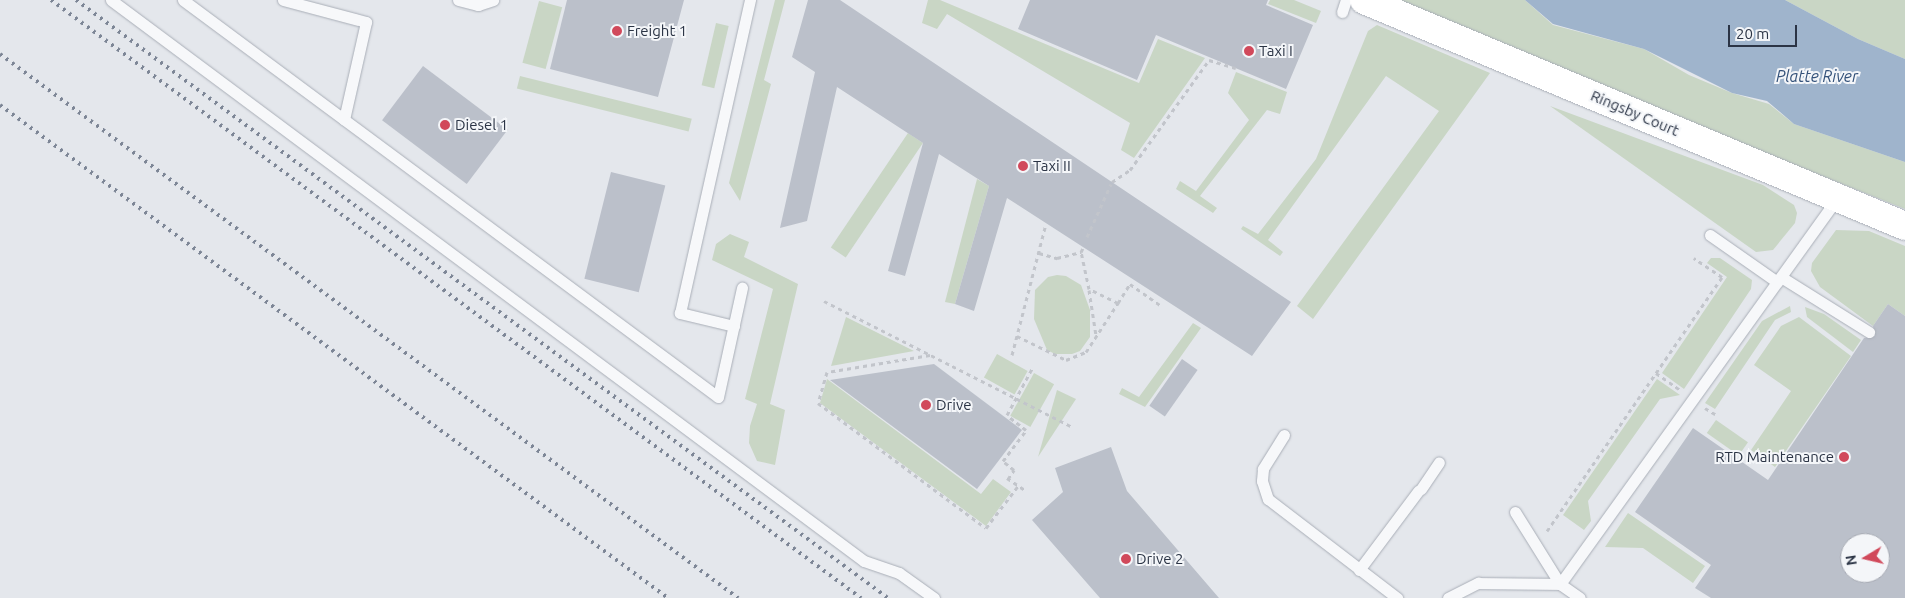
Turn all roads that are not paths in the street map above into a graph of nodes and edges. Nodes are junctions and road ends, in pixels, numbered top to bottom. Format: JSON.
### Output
{"nodes":[{"id":1,"x":111,"y":0,"type":"edge"},
{"id":2,"x":183,"y":0,"type":"edge"},
{"id":3,"x":283,"y":0,"type":"edge"},
{"id":4,"x":458,"y":0,"type":"edge"},
{"id":5,"x":493,"y":0,"type":"edge"},
{"id":6,"x":750,"y":0,"type":"edge"},
{"id":7,"x":1346,"y":0,"type":"edge"},
{"id":8,"x":1353,"y":6,"type":"edge"},
{"id":9,"x":344,"y":120,"type":"junction"},
{"id":10,"x":1837,"y":198,"type":"junction"},
{"id":11,"x":1905,"y":226,"type":"edge"},
{"id":12,"x":1710,"y":235,"type":"dead end"},
{"id":13,"x":1779,"y":279,"type":"junction"},
{"id":14,"x":742,"y":288,"type":"dead end"},
{"id":15,"x":734,"y":326,"type":"junction"},
{"id":16,"x":1868,"y":332,"type":"dead end"},
{"id":17,"x":1284,"y":436,"type":"dead end"},
{"id":18,"x":1439,"y":462,"type":"dead end"},
{"id":19,"x":1515,"y":512,"type":"dead end"},
{"id":20,"x":1359,"y":570,"type":"junction"},
{"id":21,"x":1560,"y":584,"type":"junction"},
{"id":22,"x":934,"y":598,"type":"edge"},
{"id":23,"x":1397,"y":598,"type":"edge"},
{"id":24,"x":1448,"y":598,"type":"edge"},
{"id":25,"x":1580,"y":598,"type":"edge"}],
"edges":[{"from":1,"to":22,"type":"lane"},
{"from":2,"to":9,"type":"lane"},
{"from":3,"to":9,"type":"lane"},
{"from":4,"to":5,"type":"lane"},
{"from":6,"to":15,"type":"lane"},
{"from":7,"to":8,"type":"lane"},
{"from":8,"to":10,"type":"street","name":"Ringsby Court"},
{"from":9,"to":15,"type":"lane"},
{"from":10,"to":11,"type":"street","name":"Ringsby Court"},
{"from":10,"to":13,"type":"lane"},
{"from":12,"to":13,"type":"lane"},
{"from":13,"to":16,"type":"lane"},
{"from":13,"to":21,"type":"lane"},
{"from":14,"to":15,"type":"lane"},
{"from":17,"to":20,"type":"lane"},
{"from":18,"to":20,"type":"lane"},
{"from":19,"to":21,"type":"lane"},
{"from":20,"to":23,"type":"lane"},
{"from":21,"to":24,"type":"lane"},
{"from":21,"to":25,"type":"lane"}]}
